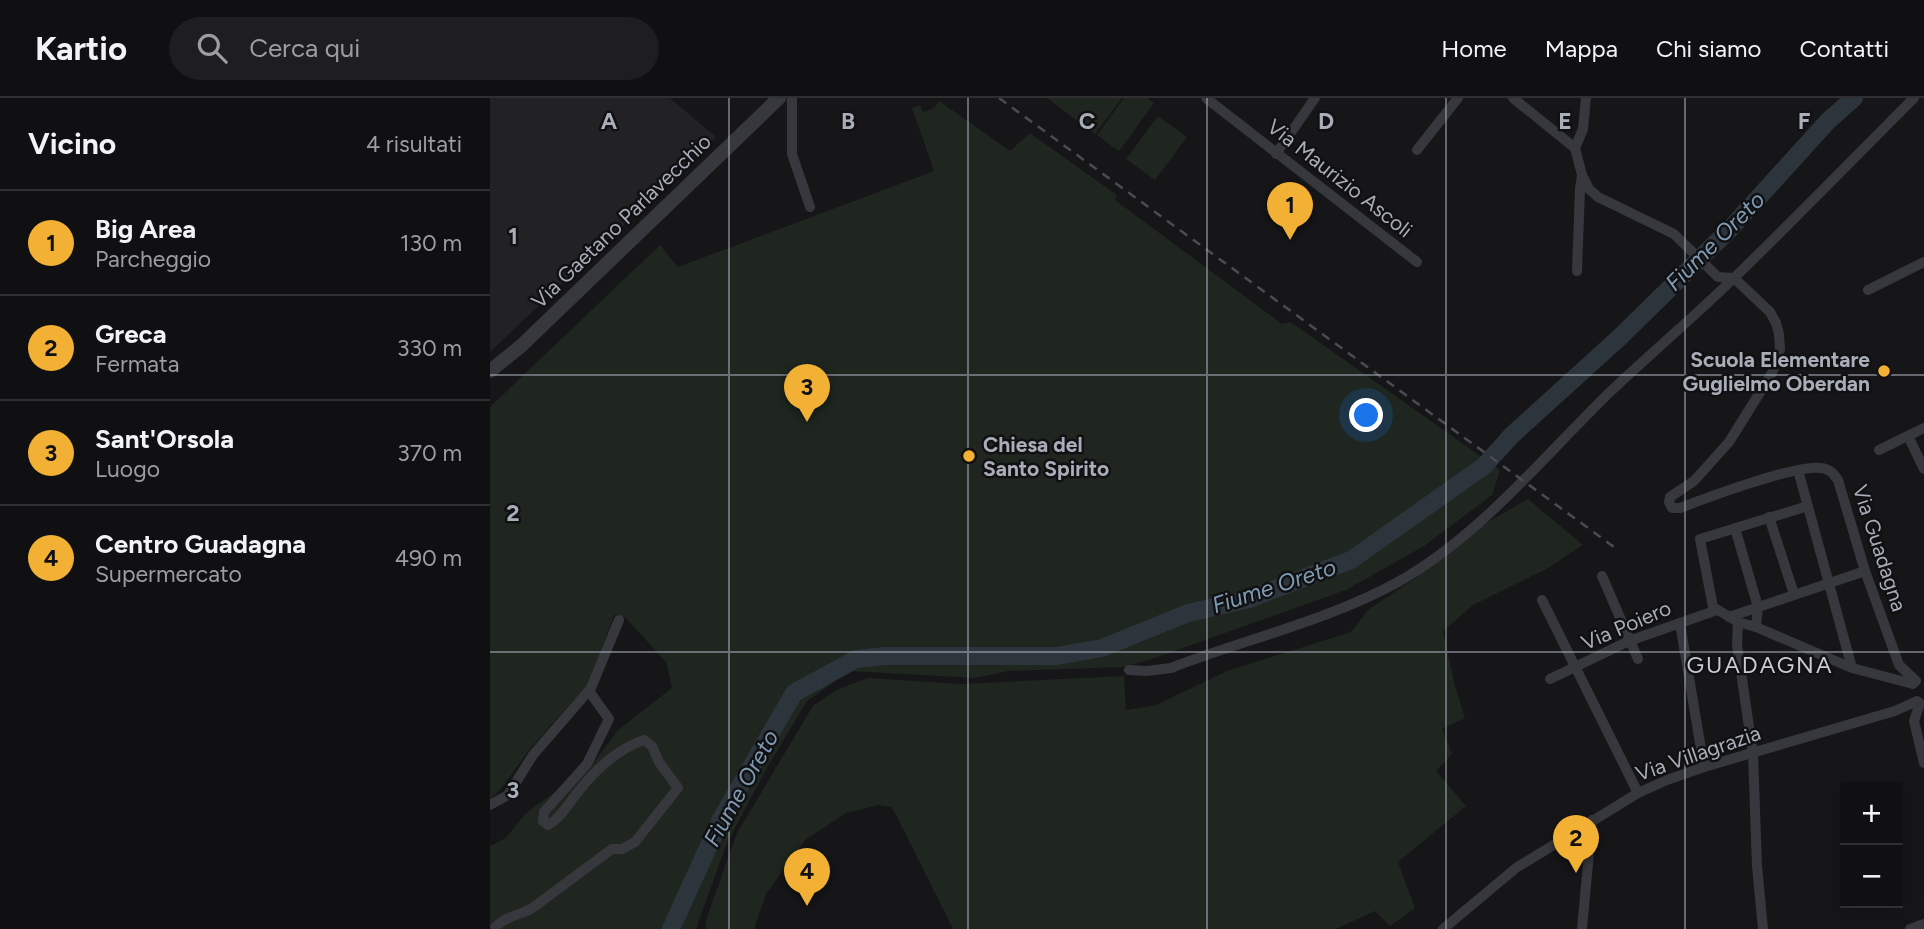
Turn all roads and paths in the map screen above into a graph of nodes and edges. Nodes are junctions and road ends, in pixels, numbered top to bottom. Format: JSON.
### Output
{"nodes":[{"id":1,"x":779,"y":98,"type":"edge"},
{"id":2,"x":792,"y":98,"type":"edge"},
{"id":3,"x":1206,"y":98,"type":"edge"},
{"id":4,"x":1315,"y":98,"type":"edge"},
{"id":5,"x":1458,"y":98,"type":"edge"},
{"id":6,"x":1513,"y":98,"type":"edge"},
{"id":7,"x":1586,"y":98,"type":"edge"},
{"id":8,"x":1914,"y":98,"type":"edge"},
{"id":9,"x":1575,"y":148,"type":"junction"},
{"id":10,"x":1417,"y":150,"type":"dead end"},
{"id":11,"x":1276,"y":154,"type":"junction"},
{"id":12,"x":1583,"y":175,"type":"junction"},
{"id":13,"x":810,"y":207,"type":"dead end"},
{"id":14,"x":1417,"y":262,"type":"dead end"},
{"id":15,"x":1924,"y":262,"type":"edge"},
{"id":16,"x":1577,"y":271,"type":"dead end"},
{"id":17,"x":1734,"y":278,"type":"junction"},
{"id":18,"x":1868,"y":290,"type":"dead end"},
{"id":19,"x":490,"y":371,"type":"edge"},
{"id":20,"x":1924,"y":428,"type":"edge"},
{"id":21,"x":1908,"y":436,"type":"junction"},
{"id":22,"x":1880,"y":450,"type":"dead end"},
{"id":23,"x":1798,"y":470,"type":"junction"},
{"id":24,"x":1924,"y":470,"type":"edge"},
{"id":25,"x":1808,"y":506,"type":"junction"},
{"id":26,"x":1769,"y":517,"type":"junction"},
{"id":27,"x":1735,"y":528,"type":"junction"},
{"id":28,"x":1865,"y":571,"type":"junction"},
{"id":29,"x":1602,"y":576,"type":"dead end"},
{"id":30,"x":1829,"y":582,"type":"junction"},
{"id":31,"x":1794,"y":594,"type":"junction"},
{"id":32,"x":1542,"y":600,"type":"dead end"},
{"id":33,"x":1758,"y":607,"type":"junction"},
{"id":34,"x":1715,"y":608,"type":"junction"},
{"id":35,"x":1734,"y":619,"type":"junction"},
{"id":36,"x":619,"y":620,"type":"dead end"},
{"id":37,"x":1680,"y":623,"type":"junction"},
{"id":38,"x":1756,"y":626,"type":"junction"},
{"id":39,"x":1629,"y":641,"type":"junction"},
{"id":40,"x":1638,"y":659,"type":"dead end"},
{"id":41,"x":1575,"y":667,"type":"junction"},
{"id":42,"x":1852,"y":668,"type":"junction"},
{"id":43,"x":1129,"y":670,"type":"dead end"},
{"id":44,"x":1550,"y":679,"type":"dead end"},
{"id":45,"x":1918,"y":681,"type":"edge"},
{"id":46,"x":589,"y":691,"type":"junction"},
{"id":47,"x":1920,"y":702,"type":"edge"},
{"id":48,"x":1754,"y":754,"type":"junction"},
{"id":49,"x":1924,"y":763,"type":"edge"},
{"id":50,"x":1704,"y":767,"type":"junction"},
{"id":51,"x":1638,"y":793,"type":"junction"},
{"id":52,"x":492,"y":808,"type":"edge"},
{"id":53,"x":1592,"y":820,"type":"junction"},
{"id":54,"x":1924,"y":924,"type":"edge"},
{"id":55,"x":494,"y":929,"type":"edge"},
{"id":56,"x":1443,"y":929,"type":"edge"},
{"id":57,"x":1582,"y":929,"type":"edge"},
{"id":58,"x":1763,"y":929,"type":"edge"},
{"id":59,"x":1910,"y":929,"type":"edge"}],
"edges":[{"from":1,"to":19,"type":"street","name":"Via Gaetano Parlavecchio"},
{"from":2,"to":13,"type":"street"},
{"from":3,"to":11,"type":"street","name":"Via Maurizio Ascoli"},
{"from":4,"to":11,"type":"street"},
{"from":5,"to":10,"type":"street"},
{"from":6,"to":9,"type":"street"},
{"from":7,"to":9,"type":"street"},
{"from":8,"to":17,"type":"street"},
{"from":9,"to":12,"type":"street"},
{"from":11,"to":14,"type":"street","name":"Via Maurizio Ascoli"},
{"from":12,"to":16,"type":"street"},
{"from":12,"to":17,"type":"street"},
{"from":15,"to":18,"type":"street"},
{"from":17,"to":23,"type":"street","name":"Via Guadagna"},
{"from":17,"to":43,"type":"street"},
{"from":20,"to":21,"type":"street"},
{"from":21,"to":22,"type":"street"},
{"from":21,"to":24,"type":"street"},
{"from":23,"to":25,"type":"street"},
{"from":23,"to":28,"type":"street","name":"Via Guadagna"},
{"from":25,"to":26,"type":"street"},
{"from":25,"to":30,"type":"street"},
{"from":26,"to":27,"type":"street"},
{"from":26,"to":31,"type":"street"},
{"from":27,"to":33,"type":"street"},
{"from":27,"to":34,"type":"street"},
{"from":28,"to":30,"type":"street"},
{"from":28,"to":45,"type":"street","name":"Via Guadagna"},
{"from":29,"to":39,"type":"street"},
{"from":30,"to":31,"type":"street"},
{"from":30,"to":42,"type":"street"},
{"from":31,"to":33,"type":"street"},
{"from":32,"to":41,"type":"street"},
{"from":33,"to":35,"type":"street"},
{"from":33,"to":38,"type":"street"},
{"from":34,"to":35,"type":"street"},
{"from":34,"to":37,"type":"street","name":"Via Poiero"},
{"from":35,"to":38,"type":"street"},
{"from":35,"to":48,"type":"street"},
{"from":36,"to":46,"type":"street"},
{"from":37,"to":39,"type":"street","name":"Via Poiero"},
{"from":37,"to":50,"type":"street"},
{"from":38,"to":42,"type":"street"},
{"from":39,"to":40,"type":"street"},
{"from":39,"to":41,"type":"street","name":"Via Poiero"},
{"from":41,"to":44,"type":"street","name":"Via Poiero"},
{"from":41,"to":51,"type":"street"},
{"from":42,"to":45,"type":"street"},
{"from":45,"to":47,"type":"street"},
{"from":46,"to":52,"type":"street"},
{"from":46,"to":55,"type":"street"},
{"from":47,"to":48,"type":"street","name":"Via Villagrazia"},
{"from":47,"to":49,"type":"street"},
{"from":48,"to":50,"type":"street","name":"Via Villagrazia"},
{"from":48,"to":58,"type":"street"},
{"from":50,"to":51,"type":"street","name":"Via Villagrazia"},
{"from":51,"to":53,"type":"street","name":"Via Villagrazia"},
{"from":53,"to":56,"type":"street","name":"Via Villagrazia"},
{"from":53,"to":57,"type":"street"},
{"from":54,"to":59,"type":"street"}]}
